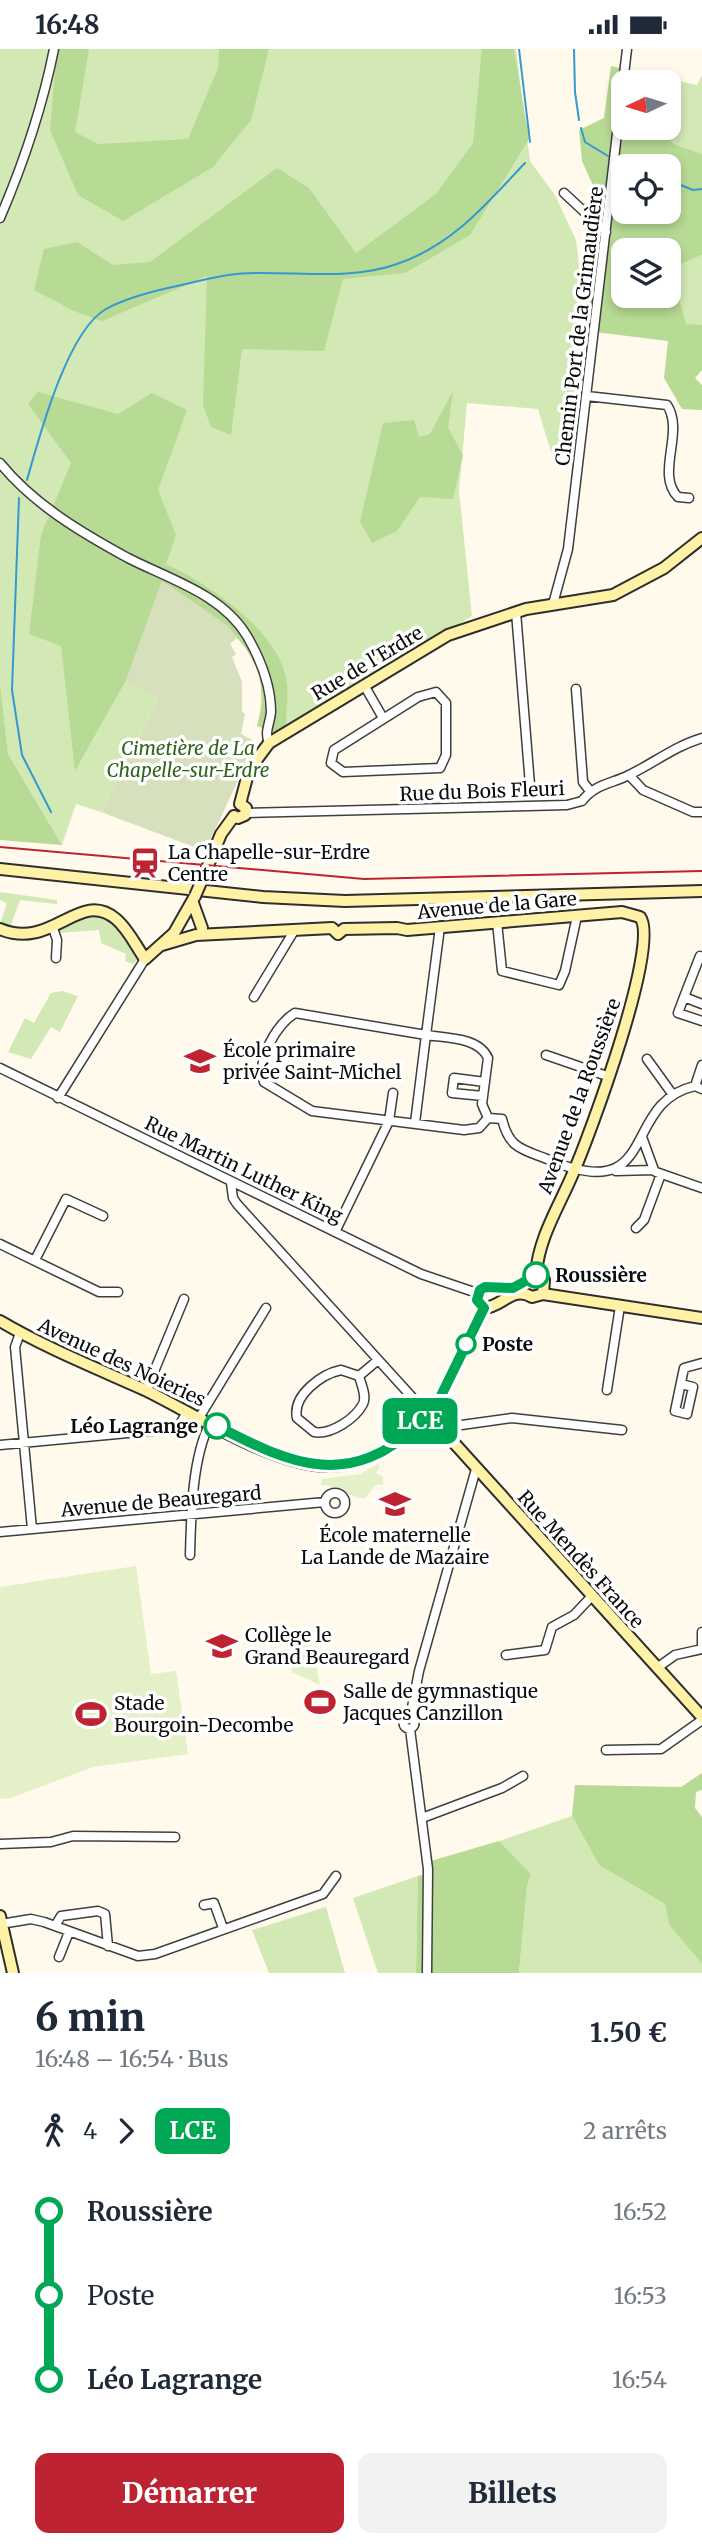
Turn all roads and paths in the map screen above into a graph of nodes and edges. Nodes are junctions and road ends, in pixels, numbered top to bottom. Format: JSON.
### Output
{"nodes":[{"id":1,"x":54,"y":49,"type":"edge"},
{"id":2,"x":627,"y":49,"type":"edge"},
{"id":3,"x":564,"y":193,"type":"dead end"},
{"id":4,"x":0,"y":218,"type":"edge"},
{"id":5,"x":606,"y":232,"type":"junction"},
{"id":6,"x":587,"y":396,"type":"junction"},
{"id":7,"x":0,"y":463,"type":"edge"},
{"id":8,"x":689,"y":498,"type":"dead end"},
{"id":9,"x":702,"y":538,"type":"edge"},
{"id":10,"x":553,"y":604,"type":"junction"},
{"id":11,"x":516,"y":612,"type":"junction"},
{"id":12,"x":364,"y":685,"type":"junction"},
{"id":13,"x":576,"y":689,"type":"dead end"},
{"id":14,"x":383,"y":718,"type":"junction"},
{"id":15,"x":702,"y":738,"type":"edge"},
{"id":16,"x":269,"y":743,"type":"junction"},
{"id":17,"x":629,"y":775,"type":"junction"},
{"id":18,"x":590,"y":791,"type":"junction"},
{"id":19,"x":525,"y":793,"type":"dead end"},
{"id":20,"x":243,"y":808,"type":"junction"},
{"id":21,"x":702,"y":812,"type":"edge"},
{"id":22,"x":0,"y":869,"type":"edge"},
{"id":23,"x":702,"y":891,"type":"edge"},
{"id":24,"x":577,"y":916,"type":"junction"},
{"id":25,"x":187,"y":919,"type":"junction"},
{"id":26,"x":497,"y":922,"type":"junction"},
{"id":27,"x":645,"y":926,"type":"joint"},
{"id":28,"x":440,"y":927,"type":"junction"},
{"id":29,"x":53,"y":928,"type":"junction"},
{"id":30,"x":0,"y":929,"type":"edge"},
{"id":31,"x":295,"y":931,"type":"junction"},
{"id":32,"x":196,"y":933,"type":"junction"},
{"id":33,"x":162,"y":944,"type":"junction"},
{"id":34,"x":700,"y":956,"type":"dead end"},
{"id":35,"x":56,"y":958,"type":"dead end"},
{"id":36,"x":145,"y":959,"type":"junction"},
{"id":37,"x":254,"y":997,"type":"dead end"},
{"id":38,"x":684,"y":997,"type":"junction"},
{"id":39,"x":702,"y":1004,"type":"edge"},
{"id":40,"x":702,"y":1021,"type":"edge"},
{"id":41,"x":426,"y":1035,"type":"junction"},
{"id":42,"x":546,"y":1055,"type":"dead end"},
{"id":43,"x":647,"y":1059,"type":"dead end"},
{"id":44,"x":702,"y":1065,"type":"edge"},
{"id":45,"x":0,"y":1068,"type":"edge"},
{"id":46,"x":607,"y":1076,"type":"junction"},
{"id":47,"x":485,"y":1083,"type":"junction"},
{"id":48,"x":698,"y":1088,"type":"edge"},
{"id":49,"x":393,"y":1093,"type":"dead end"},
{"id":50,"x":673,"y":1095,"type":"junction"},
{"id":51,"x":484,"y":1096,"type":"junction"},
{"id":52,"x":58,"y":1098,"type":"junction"},
{"id":53,"x":488,"y":1118,"type":"junction"},
{"id":54,"x":389,"y":1121,"type":"junction"},
{"id":55,"x":415,"y":1123,"type":"junction"},
{"id":56,"x":642,"y":1137,"type":"junction"},
{"id":57,"x":575,"y":1170,"type":"junction"},
{"id":58,"x":616,"y":1171,"type":"junction"},
{"id":59,"x":658,"y":1172,"type":"junction"},
{"id":60,"x":231,"y":1183,"type":"junction"},
{"id":61,"x":702,"y":1188,"type":"edge"},
{"id":62,"x":103,"y":1216,"type":"dead end"},
{"id":63,"x":636,"y":1228,"type":"dead end"},
{"id":64,"x":335,"y":1232,"type":"junction"},
{"id":65,"x":0,"y":1244,"type":"edge"},
{"id":66,"x":35,"y":1260,"type":"junction"},
{"id":67,"x":536,"y":1275,"type":"junction"},
{"id":68,"x":525,"y":1288,"type":"junction"},
{"id":69,"x":118,"y":1292,"type":"dead end"},
{"id":70,"x":477,"y":1293,"type":"junction"},
{"id":71,"x":543,"y":1294,"type":"junction"},
{"id":72,"x":184,"y":1299,"type":"dead end"},
{"id":73,"x":620,"y":1306,"type":"junction"},
{"id":74,"x":266,"y":1308,"type":"dead end"},
{"id":75,"x":484,"y":1308,"type":"junction"},
{"id":76,"x":702,"y":1318,"type":"edge"},
{"id":77,"x":0,"y":1321,"type":"edge"},
{"id":78,"x":20,"y":1333,"type":"junction"},
{"id":79,"x":378,"y":1360,"type":"junction"},
{"id":80,"x":702,"y":1363,"type":"edge"},
{"id":81,"x":359,"y":1375,"type":"junction"},
{"id":82,"x":681,"y":1384,"type":"dead end"},
{"id":83,"x":607,"y":1390,"type":"dead end"},
{"id":84,"x":146,"y":1391,"type":"junction"},
{"id":85,"x":436,"y":1406,"type":"junction"},
{"id":86,"x":421,"y":1407,"type":"junction"},
{"id":87,"x":187,"y":1412,"type":"junction"},
{"id":88,"x":199,"y":1417,"type":"junction"},
{"id":89,"x":421,"y":1422,"type":"junction"},
{"id":90,"x":211,"y":1423,"type":"junction"},
{"id":91,"x":438,"y":1425,"type":"junction"},
{"id":92,"x":622,"y":1430,"type":"dead end"},
{"id":93,"x":24,"y":1443,"type":"junction"},
{"id":94,"x":0,"y":1445,"type":"edge"},
{"id":95,"x":477,"y":1469,"type":"junction"},
{"id":96,"x":325,"y":1502,"type":"dead end"},
{"id":97,"x":191,"y":1514,"type":"junction"},
{"id":98,"x":32,"y":1529,"type":"junction"},
{"id":99,"x":0,"y":1532,"type":"edge"},
{"id":100,"x":190,"y":1555,"type":"dead end"},
{"id":101,"x":591,"y":1597,"type":"junction"},
{"id":102,"x":702,"y":1632,"type":"edge"},
{"id":103,"x":702,"y":1647,"type":"edge"},
{"id":104,"x":506,"y":1655,"type":"dead end"},
{"id":105,"x":657,"y":1668,"type":"junction"},
{"id":106,"x":702,"y":1719,"type":"edge"},
{"id":107,"x":606,"y":1751,"type":"dead end"},
{"id":108,"x":523,"y":1776,"type":"dead end"},
{"id":109,"x":422,"y":1818,"type":"junction"},
{"id":110,"x":175,"y":1837,"type":"dead end"},
{"id":111,"x":0,"y":1844,"type":"edge"},
{"id":112,"x":336,"y":1876,"type":"dead end"},
{"id":113,"x":204,"y":1905,"type":"dead end"},
{"id":114,"x":1,"y":1920,"type":"edge"},
{"id":115,"x":55,"y":1926,"type":"junction"},
{"id":116,"x":223,"y":1928,"type":"junction"},
{"id":117,"x":69,"y":1932,"type":"junction"},
{"id":118,"x":108,"y":1946,"type":"junction"},
{"id":119,"x":59,"y":1957,"type":"dead end"},
{"id":120,"x":13,"y":1973,"type":"edge"},
{"id":121,"x":426,"y":1973,"type":"edge"}],
"edges":[{"from":1,"to":4,"type":"street"},
{"from":2,"to":5,"type":"street","name":"Chemin Port de la Grimaudière"},
{"from":3,"to":5,"type":"street"},
{"from":5,"to":6,"type":"street","name":"Chemin Port de la Grimaudière"},
{"from":6,"to":8,"type":"street"},
{"from":6,"to":10,"type":"street","name":"Chemin Port de la Grimaudière"},
{"from":7,"to":16,"type":"street"},
{"from":9,"to":10,"type":"street","name":"Rue de l'Erdre"},
{"from":10,"to":11,"type":"street","name":"Rue de l'Erdre"},
{"from":11,"to":12,"type":"street","name":"Rue de l'Erdre"},
{"from":11,"to":19,"type":"street"},
{"from":12,"to":14,"type":"street"},
{"from":12,"to":16,"type":"street","name":"Rue de l'Erdre"},
{"from":13,"to":18,"type":"street"},
{"from":14,"to":14,"type":"street"},
{"from":15,"to":17,"type":"street","name":"Rue du Bois Fleuri"},
{"from":16,"to":20,"type":"street","name":"Rue de l'Erdre"},
{"from":17,"to":18,"type":"street","name":"Rue du Bois Fleuri"},
{"from":17,"to":21,"type":"street"},
{"from":18,"to":20,"type":"street","name":"Rue du Bois Fleuri"},
{"from":20,"to":25,"type":"street","name":"Rue de l'Erdre","bridge":true},
{"from":22,"to":23,"type":"street"},
{"from":24,"to":26,"type":"street","name":"Avenue de la Gare"},
{"from":24,"to":26,"type":"street"},
{"from":24,"to":27,"type":"street","name":"Avenue de la Gare"},
{"from":25,"to":32,"type":"street"},
{"from":25,"to":32,"type":"street"},
{"from":25,"to":33,"type":"street"},
{"from":26,"to":28,"type":"street","name":"Avenue de la Gare"},
{"from":27,"to":46,"type":"street","name":"Avenue de la Roussière"},
{"from":28,"to":31,"type":"street","name":"Avenue de la Gare"},
{"from":28,"to":41,"type":"street"},
{"from":29,"to":30,"type":"street"},
{"from":29,"to":35,"type":"street"},
{"from":29,"to":36,"type":"street"},
{"from":31,"to":32,"type":"street","name":"Avenue de la Gare"},
{"from":31,"to":37,"type":"street"},
{"from":32,"to":33,"type":"street"},
{"from":33,"to":36,"type":"street"},
{"from":34,"to":38,"type":"street"},
{"from":36,"to":52,"type":"street"},
{"from":38,"to":39,"type":"street"},
{"from":38,"to":40,"type":"street"},
{"from":41,"to":47,"type":"street"},
{"from":41,"to":54,"type":"street"},
{"from":41,"to":55,"type":"street"},
{"from":42,"to":46,"type":"street"},
{"from":43,"to":50,"type":"street"},
{"from":44,"to":48,"type":"street"},
{"from":45,"to":52,"type":"street","name":"Rue Martin Luther King"},
{"from":46,"to":57,"type":"street","name":"Avenue de la Roussière"},
{"from":47,"to":51,"type":"street"},
{"from":47,"to":51,"type":"street"},
{"from":48,"to":50,"type":"street"},
{"from":49,"to":54,"type":"street"},
{"from":50,"to":56,"type":"street"},
{"from":51,"to":53,"type":"street"},
{"from":52,"to":60,"type":"street","name":"Rue Martin Luther King"},
{"from":53,"to":55,"type":"street"},
{"from":53,"to":57,"type":"street"},
{"from":54,"to":55,"type":"street"},
{"from":54,"to":64,"type":"street"},
{"from":56,"to":58,"type":"street"},
{"from":56,"to":59,"type":"street"},
{"from":57,"to":58,"type":"street"},
{"from":57,"to":67,"type":"street","name":"Avenue de la Roussière"},
{"from":58,"to":59,"type":"street"},
{"from":59,"to":61,"type":"street"},
{"from":59,"to":63,"type":"street"},
{"from":60,"to":64,"type":"street","name":"Rue Martin Luther King"},
{"from":60,"to":79,"type":"street"},
{"from":62,"to":66,"type":"street"},
{"from":64,"to":70,"type":"street","name":"Rue Martin Luther King"},
{"from":65,"to":66,"type":"street"},
{"from":66,"to":69,"type":"street"},
{"from":67,"to":68,"type":"street"},
{"from":67,"to":71,"type":"street"},
{"from":68,"to":70,"type":"street","name":"Rue Martin Luther King"},
{"from":68,"to":71,"type":"street"},
{"from":68,"to":75,"type":"street"},
{"from":70,"to":75,"type":"street"},
{"from":71,"to":73,"type":"street"},
{"from":72,"to":84,"type":"street"},
{"from":73,"to":76,"type":"street"},
{"from":73,"to":83,"type":"street"},
{"from":74,"to":88,"type":"street"},
{"from":75,"to":85,"type":"street"},
{"from":77,"to":78,"type":"street","name":"Avenue des Noieries"},
{"from":78,"to":84,"type":"street","name":"Avenue des Noieries"},
{"from":78,"to":93,"type":"street"},
{"from":79,"to":81,"type":"street"},
{"from":79,"to":86,"type":"street"},
{"from":80,"to":82,"type":"street"},
{"from":81,"to":81,"type":"street"},
{"from":84,"to":87,"type":"street","name":"Avenue des Noieries"},
{"from":85,"to":86,"type":"street"},
{"from":85,"to":91,"type":"street"},
{"from":86,"to":89,"type":"street"},
{"from":87,"to":88,"type":"street","name":"Avenue des Noieries"},
{"from":87,"to":93,"type":"street"},
{"from":88,"to":90,"type":"street","name":"Avenue des Noieries"},
{"from":89,"to":90,"type":"street","name":"Avenue des Noieries"},
{"from":89,"to":91,"type":"street"},
{"from":90,"to":97,"type":"street"},
{"from":91,"to":92,"type":"street"},
{"from":91,"to":95,"type":"street","name":"Rue Mendès France"},
{"from":93,"to":94,"type":"street"},
{"from":93,"to":98,"type":"street"},
{"from":95,"to":101,"type":"street","name":"Rue Mendès France"},
{"from":95,"to":109,"type":"street"},
{"from":96,"to":97,"type":"street","name":"Avenue de Beauregard"},
{"from":97,"to":98,"type":"street","name":"Avenue de Beauregard"},
{"from":97,"to":100,"type":"street"},
{"from":98,"to":99,"type":"street","name":"Avenue de Beauregard"},
{"from":101,"to":104,"type":"street"},
{"from":101,"to":105,"type":"street","name":"Rue Mendès France"},
{"from":102,"to":103,"type":"street"},
{"from":103,"to":105,"type":"street"},
{"from":105,"to":106,"type":"street","name":"Rue Mendès France"},
{"from":106,"to":107,"type":"street"},
{"from":108,"to":109,"type":"street"},
{"from":109,"to":121,"type":"street"},
{"from":110,"to":111,"type":"street"},
{"from":112,"to":116,"type":"street"},
{"from":113,"to":116,"type":"street"},
{"from":114,"to":115,"type":"street"},
{"from":114,"to":120,"type":"street"},
{"from":115,"to":117,"type":"street"},
{"from":115,"to":118,"type":"street"},
{"from":116,"to":118,"type":"street"},
{"from":117,"to":118,"type":"street"},
{"from":117,"to":119,"type":"street"}]}
